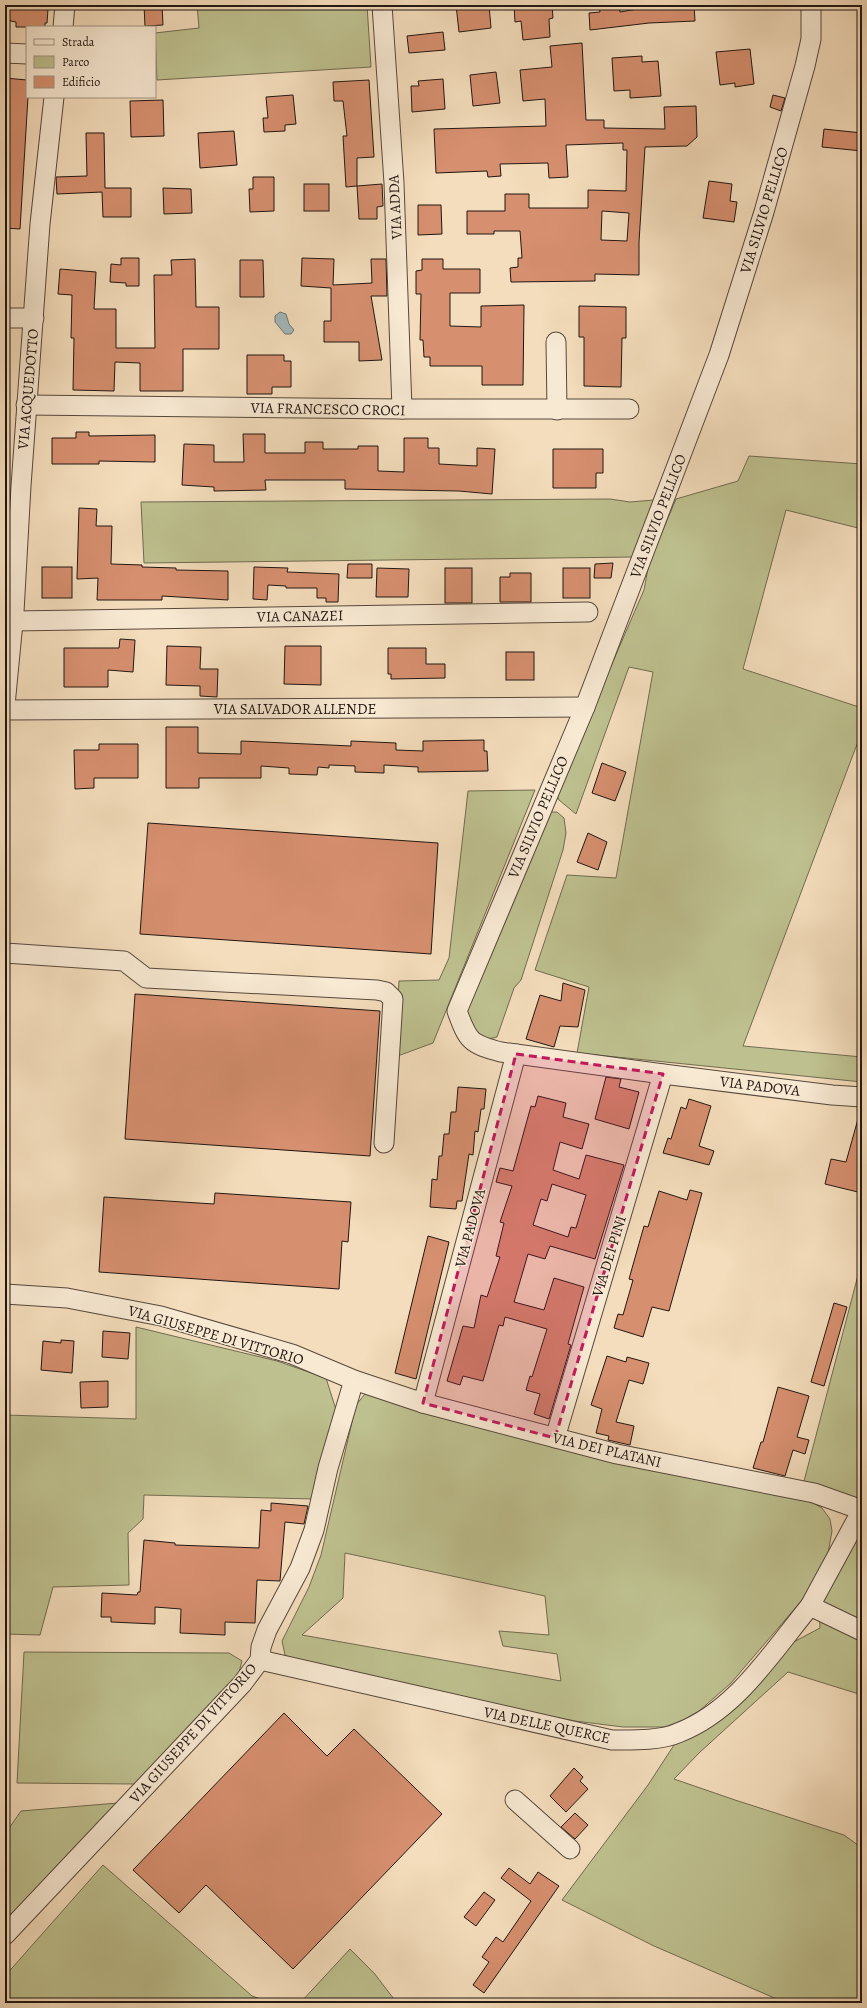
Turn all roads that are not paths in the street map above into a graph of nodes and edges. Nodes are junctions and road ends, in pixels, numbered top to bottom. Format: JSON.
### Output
{"nodes":[{"id":1,"x":65,"y":5,"type":"edge"},
{"id":2,"x":382,"y":5,"type":"edge"},
{"id":3,"x":811,"y":5,"type":"edge"},
{"id":4,"x":63,"y":26,"type":"edge"},
{"id":5,"x":5,"y":53,"type":"edge"},
{"id":6,"x":26,"y":54,"type":"edge"},
{"id":7,"x":54,"y":98,"type":"edge"},
{"id":8,"x":5,"y":318,"type":"edge"},
{"id":9,"x":34,"y":318,"type":"junction"},
{"id":10,"x":556,"y":342,"type":"dead end"},
{"id":11,"x":26,"y":405,"type":"junction"},
{"id":12,"x":402,"y":409,"type":"junction"},
{"id":13,"x":629,"y":409,"type":"dead end"},
{"id":14,"x":557,"y":410,"type":"junction"},
{"id":15,"x":13,"y":486,"type":"edge"},
{"id":16,"x":588,"y":612,"type":"dead end"},
{"id":17,"x":11,"y":615,"type":"edge"},
{"id":18,"x":5,"y":705,"type":"edge"},
{"id":19,"x":585,"y":707,"type":"junction"},
{"id":20,"x":5,"y":710,"type":"edge"},
{"id":21,"x":5,"y":953,"type":"edge"},
{"id":22,"x":457,"y":1011,"type":"joint"},
{"id":23,"x":516,"y":1054,"type":"junction"},
{"id":24,"x":663,"y":1074,"type":"junction"},
{"id":25,"x":862,"y":1097,"type":"edge"},
{"id":26,"x":384,"y":1143,"type":"dead end"},
{"id":27,"x":5,"y":1294,"type":"edge"},
{"id":28,"x":354,"y":1380,"type":"junction"},
{"id":29,"x":423,"y":1403,"type":"junction"},
{"id":30,"x":555,"y":1438,"type":"junction"},
{"id":31,"x":862,"y":1510,"type":"edge"},
{"id":32,"x":810,"y":1606,"type":"junction"},
{"id":33,"x":862,"y":1631,"type":"edge"},
{"id":34,"x":260,"y":1660,"type":"junction"},
{"id":35,"x":515,"y":1800,"type":"dead end"},
{"id":36,"x":570,"y":1849,"type":"dead end"},
{"id":37,"x":5,"y":1935,"type":"edge"}],
"edges":[{"from":1,"to":4,"type":"street"},
{"from":2,"to":12,"type":"street","name":"VIA ADDA"},
{"from":3,"to":19,"type":"street","name":"VIA SILVIO PELLICO"},
{"from":5,"to":6,"type":"street"},
{"from":7,"to":9,"type":"street","name":"VIA ACQUEDOTTO"},
{"from":8,"to":9,"type":"street"},
{"from":9,"to":11,"type":"street","name":"VIA ACQUEDOTTO"},
{"from":10,"to":14,"type":"street"},
{"from":11,"to":12,"type":"street","name":"VIA FRANCESCO CROCI"},
{"from":11,"to":15,"type":"street","name":"VIA ACQUEDOTTO"},
{"from":12,"to":14,"type":"street","name":"VIA FRANCESCO CROCI"},
{"from":13,"to":14,"type":"street","name":"VIA FRANCESCO CROCI"},
{"from":15,"to":17,"type":"street","name":"VIA ACQUEDOTTO"},
{"from":16,"to":17,"type":"street","name":"VIA CANAZEI"},
{"from":17,"to":18,"type":"street","name":"VIA ACQUEDOTTO"},
{"from":19,"to":20,"type":"street","name":"VIA SALVADOR ALLENDE"},
{"from":19,"to":22,"type":"street","name":"VIA SILVIO PELLICO"},
{"from":21,"to":26,"type":"street"},
{"from":22,"to":23,"type":"street","name":"VIA PADOVA"},
{"from":23,"to":24,"type":"street","name":"VIA PADOVA"},
{"from":23,"to":29,"type":"street","name":"VIA PADOVA"},
{"from":24,"to":25,"type":"street","name":"VIA PADOVA"},
{"from":24,"to":30,"type":"street","name":"VIA DEI PINI"},
{"from":27,"to":28,"type":"street","name":"VIA GIUSEPPE DI VITTORIO"},
{"from":28,"to":29,"type":"street","name":"VIA DEI PLATANI"},
{"from":28,"to":34,"type":"street","name":"VIA GIUSEPPE DI VITTORIO"},
{"from":29,"to":30,"type":"street","name":"VIA DEI PLATANI"},
{"from":30,"to":31,"type":"street","name":"VIA DEI PLATANI"},
{"from":31,"to":32,"type":"street"},
{"from":32,"to":33,"type":"street"},
{"from":32,"to":34,"type":"street","name":"VIA DELLE QUERCE"},
{"from":34,"to":37,"type":"street","name":"VIA GIUSEPPE DI VITTORIO"},
{"from":35,"to":36,"type":"street"}]}
